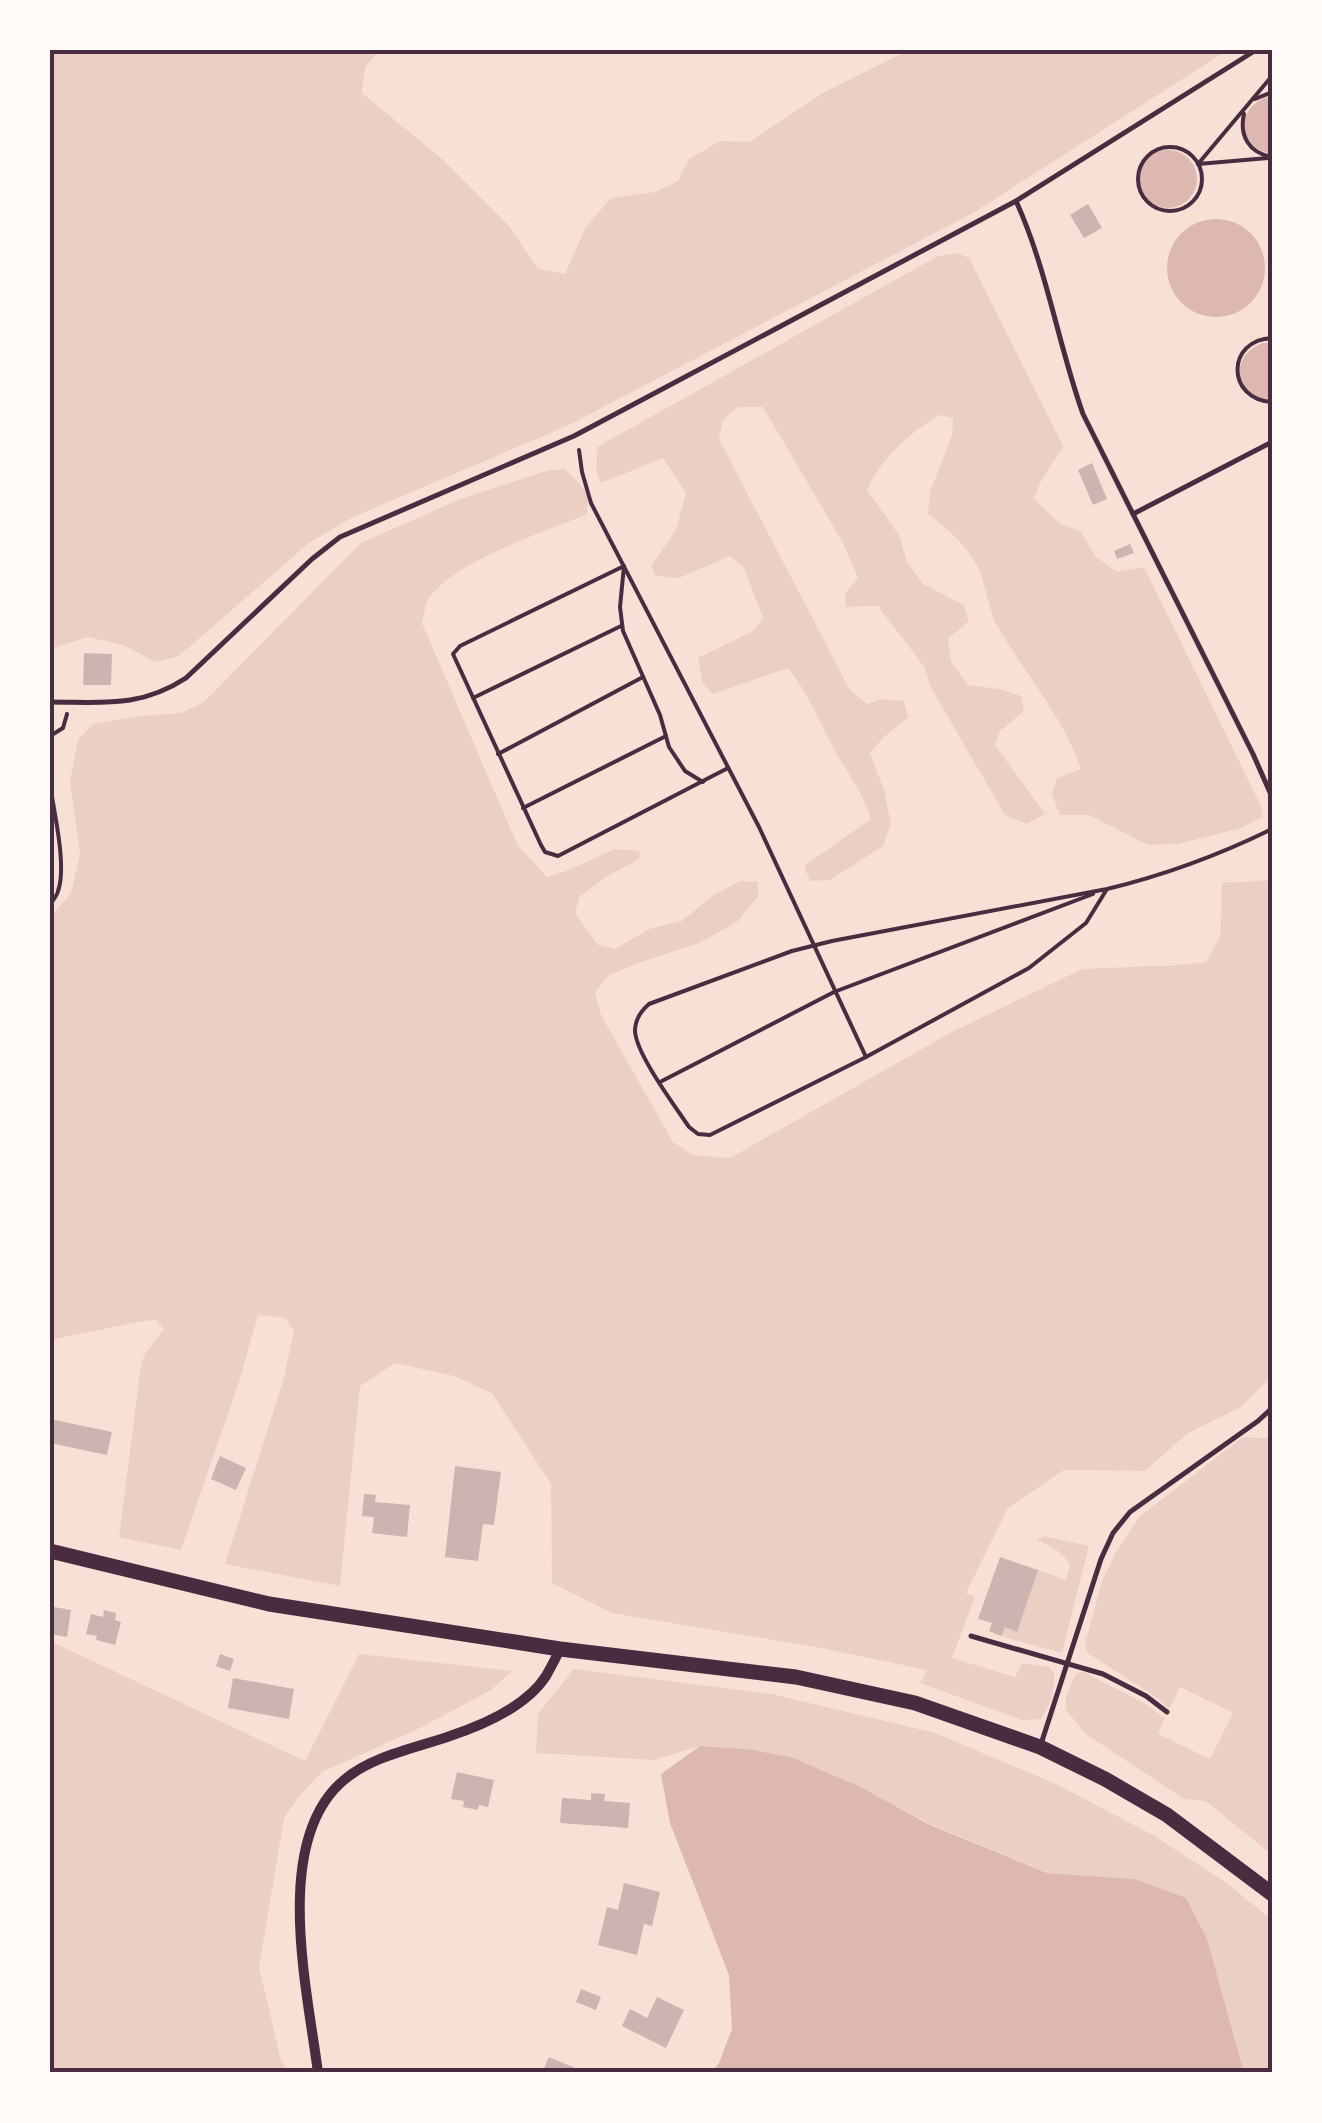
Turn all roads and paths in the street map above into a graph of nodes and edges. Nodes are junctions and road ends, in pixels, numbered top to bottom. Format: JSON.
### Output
{"nodes":[{"id":1,"x":1256,"y":50,"type":"edge"},
{"id":2,"x":1272,"y":76,"type":"edge"},
{"id":3,"x":1272,"y":92,"type":"edge"},
{"id":4,"x":1249,"y":104,"type":"junction"},
{"id":5,"x":1272,"y":158,"type":"edge"},
{"id":6,"x":1198,"y":164,"type":"junction"},
{"id":7,"x":1016,"y":201,"type":"junction"},
{"id":8,"x":1272,"y":338,"type":"edge"},
{"id":9,"x":1272,"y":402,"type":"edge"},
{"id":10,"x":574,"y":436,"type":"junction"},
{"id":11,"x":1272,"y":442,"type":"edge"},
{"id":12,"x":1132,"y":515,"type":"junction"},
{"id":13,"x":624,"y":566,"type":"junction"},
{"id":14,"x":622,"y":626,"type":"junction"},
{"id":15,"x":643,"y":677,"type":"junction"},
{"id":16,"x":473,"y":698,"type":"junction"},
{"id":17,"x":50,"y":702,"type":"edge"},
{"id":18,"x":68,"y":702,"type":"junction"},
{"id":19,"x":50,"y":736,"type":"edge"},
{"id":20,"x":666,"y":736,"type":"junction"},
{"id":21,"x":498,"y":754,"type":"junction"},
{"id":22,"x":728,"y":768,"type":"junction"},
{"id":23,"x":702,"y":782,"type":"junction"},
{"id":24,"x":50,"y":785,"type":"edge"},
{"id":25,"x":1272,"y":797,"type":"edge"},
{"id":26,"x":523,"y":808,"type":"junction"},
{"id":27,"x":1272,"y":829,"type":"edge"},
{"id":28,"x":1107,"y":889,"type":"junction"},
{"id":29,"x":50,"y":905,"type":"edge"},
{"id":30,"x":812,"y":946,"type":"junction"},
{"id":31,"x":834,"y":992,"type":"junction"},
{"id":32,"x":866,"y":1057,"type":"junction"},
{"id":33,"x":660,"y":1082,"type":"junction"},
{"id":34,"x":1272,"y":1408,"type":"edge"},
{"id":35,"x":50,"y":1550,"type":"edge"},
{"id":36,"x":971,"y":1636,"type":"dead end"},
{"id":37,"x":560,"y":1649,"type":"junction"},
{"id":38,"x":1067,"y":1664,"type":"junction"},
{"id":39,"x":1168,"y":1712,"type":"dead end"},
{"id":40,"x":1040,"y":1747,"type":"junction"},
{"id":41,"x":1272,"y":1894,"type":"edge"},
{"id":42,"x":318,"y":2073,"type":"edge"}],
"edges":[{"from":1,"to":7,"type":"lane"},
{"from":2,"to":4,"type":"path"},
{"from":3,"to":4,"type":"path"},
{"from":4,"to":5,"type":"path"},
{"from":4,"to":6,"type":"path"},
{"from":5,"to":6,"type":"path"},
{"from":6,"to":6,"type":"path"},
{"from":7,"to":10,"type":"lane"},
{"from":7,"to":12,"type":"lane"},
{"from":8,"to":9,"type":"path"},
{"from":10,"to":13,"type":"path"},
{"from":10,"to":18,"type":"lane"},
{"from":11,"to":12,"type":"lane"},
{"from":12,"to":25,"type":"lane"},
{"from":13,"to":14,"type":"path"},
{"from":13,"to":16,"type":"path"},
{"from":13,"to":22,"type":"path"},
{"from":14,"to":15,"type":"path"},
{"from":14,"to":16,"type":"path"},
{"from":15,"to":20,"type":"path"},
{"from":15,"to":21,"type":"path"},
{"from":16,"to":21,"type":"path"},
{"from":17,"to":18,"type":"lane"},
{"from":18,"to":19,"type":"path"},
{"from":20,"to":23,"type":"path"},
{"from":20,"to":26,"type":"path"},
{"from":21,"to":26,"type":"path"},
{"from":22,"to":23,"type":"path"},
{"from":22,"to":30,"type":"path"},
{"from":23,"to":26,"type":"path"},
{"from":24,"to":29,"type":"path"},
{"from":27,"to":28,"type":"path"},
{"from":28,"to":30,"type":"path"},
{"from":28,"to":31,"type":"path"},
{"from":28,"to":32,"type":"path"},
{"from":30,"to":31,"type":"path"},
{"from":30,"to":33,"type":"path"},
{"from":31,"to":32,"type":"path"},
{"from":31,"to":33,"type":"path"},
{"from":32,"to":33,"type":"path"},
{"from":34,"to":38,"type":"lane"},
{"from":35,"to":37,"type":"main road"},
{"from":36,"to":38,"type":"lane"},
{"from":37,"to":40,"type":"main road"},
{"from":37,"to":42,"type":"street"},
{"from":38,"to":39,"type":"lane"},
{"from":38,"to":40,"type":"lane"},
{"from":40,"to":41,"type":"main road"}]}
